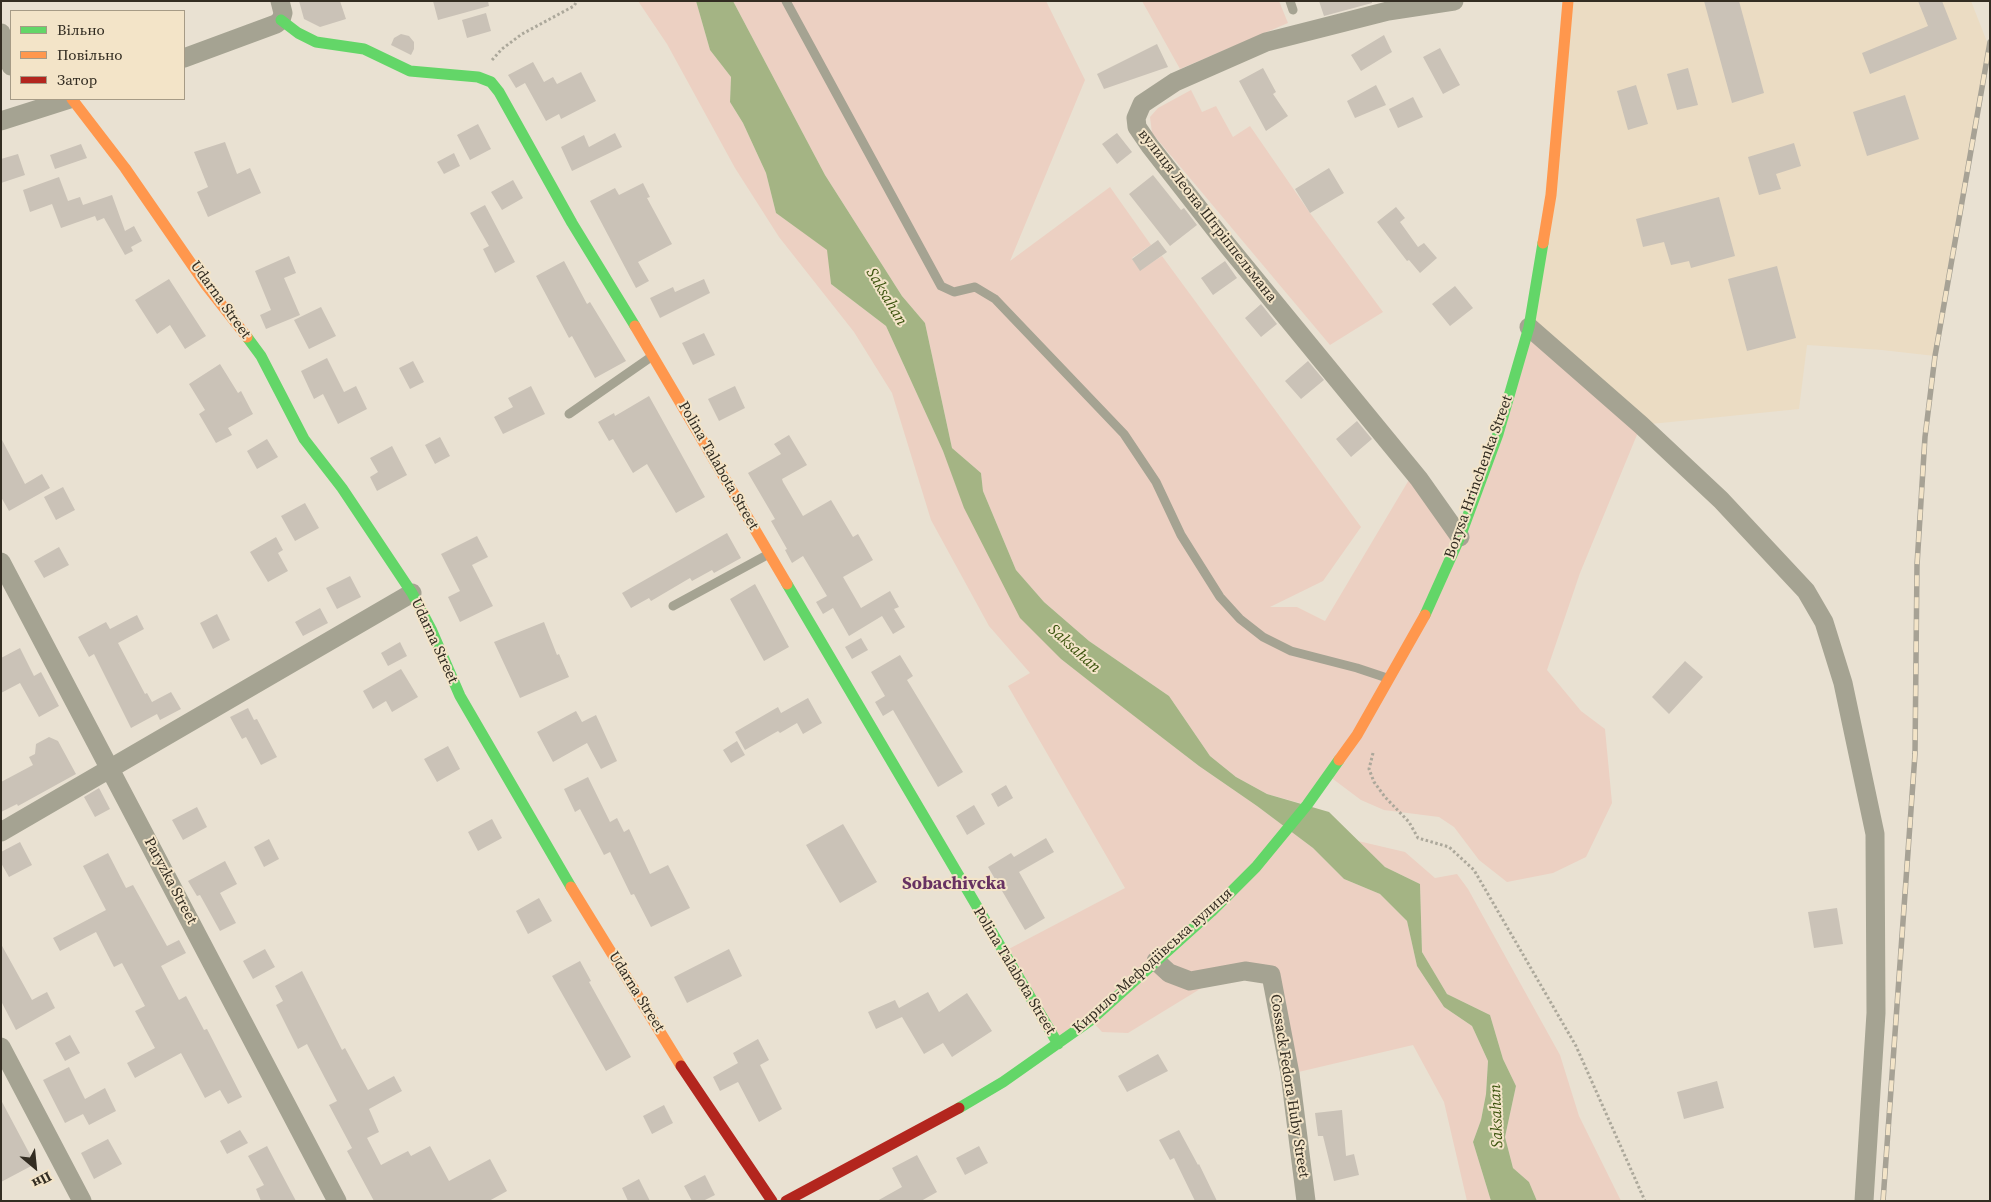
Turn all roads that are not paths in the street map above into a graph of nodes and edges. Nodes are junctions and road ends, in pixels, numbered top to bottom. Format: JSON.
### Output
{"nodes":[{"id":1,"x":280,"y":1,"type":"edge"},
{"id":2,"x":786,"y":1,"type":"edge"},
{"id":3,"x":1454,"y":1,"type":"edge"},
{"id":4,"x":1568,"y":1,"type":"edge"},
{"id":5,"x":281,"y":20,"type":"junction"},
{"id":6,"x":1,"y":33,"type":"edge"},
{"id":7,"x":185,"y":58,"type":"edge"},
{"id":8,"x":10,"y":63,"type":"edge"},
{"id":9,"x":65,"y":100,"type":"edge"},
{"id":10,"x":72,"y":100,"type":"edge"},
{"id":11,"x":24,"y":107,"type":"edge"},
{"id":12,"x":1,"y":121,"type":"edge"},
{"id":13,"x":1529,"y":327,"type":"junction"},
{"id":14,"x":653,"y":355,"type":"junction"},
{"id":15,"x":569,"y":414,"type":"dead end"},
{"id":16,"x":1460,"y":537,"type":"junction"},
{"id":17,"x":769,"y":553,"type":"junction"},
{"id":18,"x":1,"y":562,"type":"edge"},
{"id":19,"x":412,"y":593,"type":"junction"},
{"id":20,"x":673,"y":606,"type":"dead end"},
{"id":21,"x":1389,"y":679,"type":"junction"},
{"id":22,"x":111,"y":770,"type":"junction"},
{"id":23,"x":1329,"y":776,"type":"joint"},
{"id":24,"x":1,"y":832,"type":"edge"},
{"id":25,"x":1156,"y":962,"type":"junction"},
{"id":26,"x":1058,"y":1044,"type":"junction"},
{"id":27,"x":1,"y":1047,"type":"edge"},
{"id":28,"x":82,"y":1201,"type":"edge"},
{"id":29,"x":337,"y":1201,"type":"edge"},
{"id":30,"x":772,"y":1201,"type":"edge"},
{"id":31,"x":786,"y":1201,"type":"edge"},
{"id":32,"x":1306,"y":1201,"type":"edge"},
{"id":33,"x":1864,"y":1201,"type":"edge"}],
"edges":[{"from":1,"to":5,"type":"street"},
{"from":2,"to":21,"type":"lane"},
{"from":3,"to":16,"type":"street","name":"вулиця Леона Штріппельмана"},
{"from":4,"to":13,"type":"street","name":"Borysa Hrinchenka Street"},
{"from":5,"to":7,"type":"street"},
{"from":5,"to":14,"type":"street","name":"Polina Talabota Street"},
{"from":6,"to":8,"type":"street"},
{"from":9,"to":11,"type":"street"},
{"from":10,"to":19,"type":"street","name":"Udarna Street"},
{"from":11,"to":12,"type":"street"},
{"from":13,"to":16,"type":"street","name":"Borysa Hrinchenka Street"},
{"from":13,"to":33,"type":"street"},
{"from":14,"to":15,"type":"lane"},
{"from":14,"to":17,"type":"street","name":"Polina Talabota Street"},
{"from":16,"to":21,"type":"street","name":"Borysa Hrinchenka Street"},
{"from":17,"to":20,"type":"lane"},
{"from":17,"to":26,"type":"street","name":"Polina Talabota Street"},
{"from":18,"to":22,"type":"street","name":"Paryzka Street"},
{"from":19,"to":22,"type":"street"},
{"from":19,"to":30,"type":"street","name":"Udarna Street"},
{"from":21,"to":23,"type":"street","name":"Borysa Hrinchenka Street"},
{"from":22,"to":24,"type":"street"},
{"from":22,"to":29,"type":"street","name":"Paryzka Street"},
{"from":23,"to":25,"type":"street","name":"Кирило-Мефодіївська вулиця"},
{"from":25,"to":26,"type":"street","name":"Кирило-Мефодіївська вулиця"},
{"from":25,"to":32,"type":"street","name":"Cossack Fedora Huby Street"},
{"from":26,"to":31,"type":"street","name":"Кирило-Мефодіївська вулиця"},
{"from":27,"to":28,"type":"street"}]}
